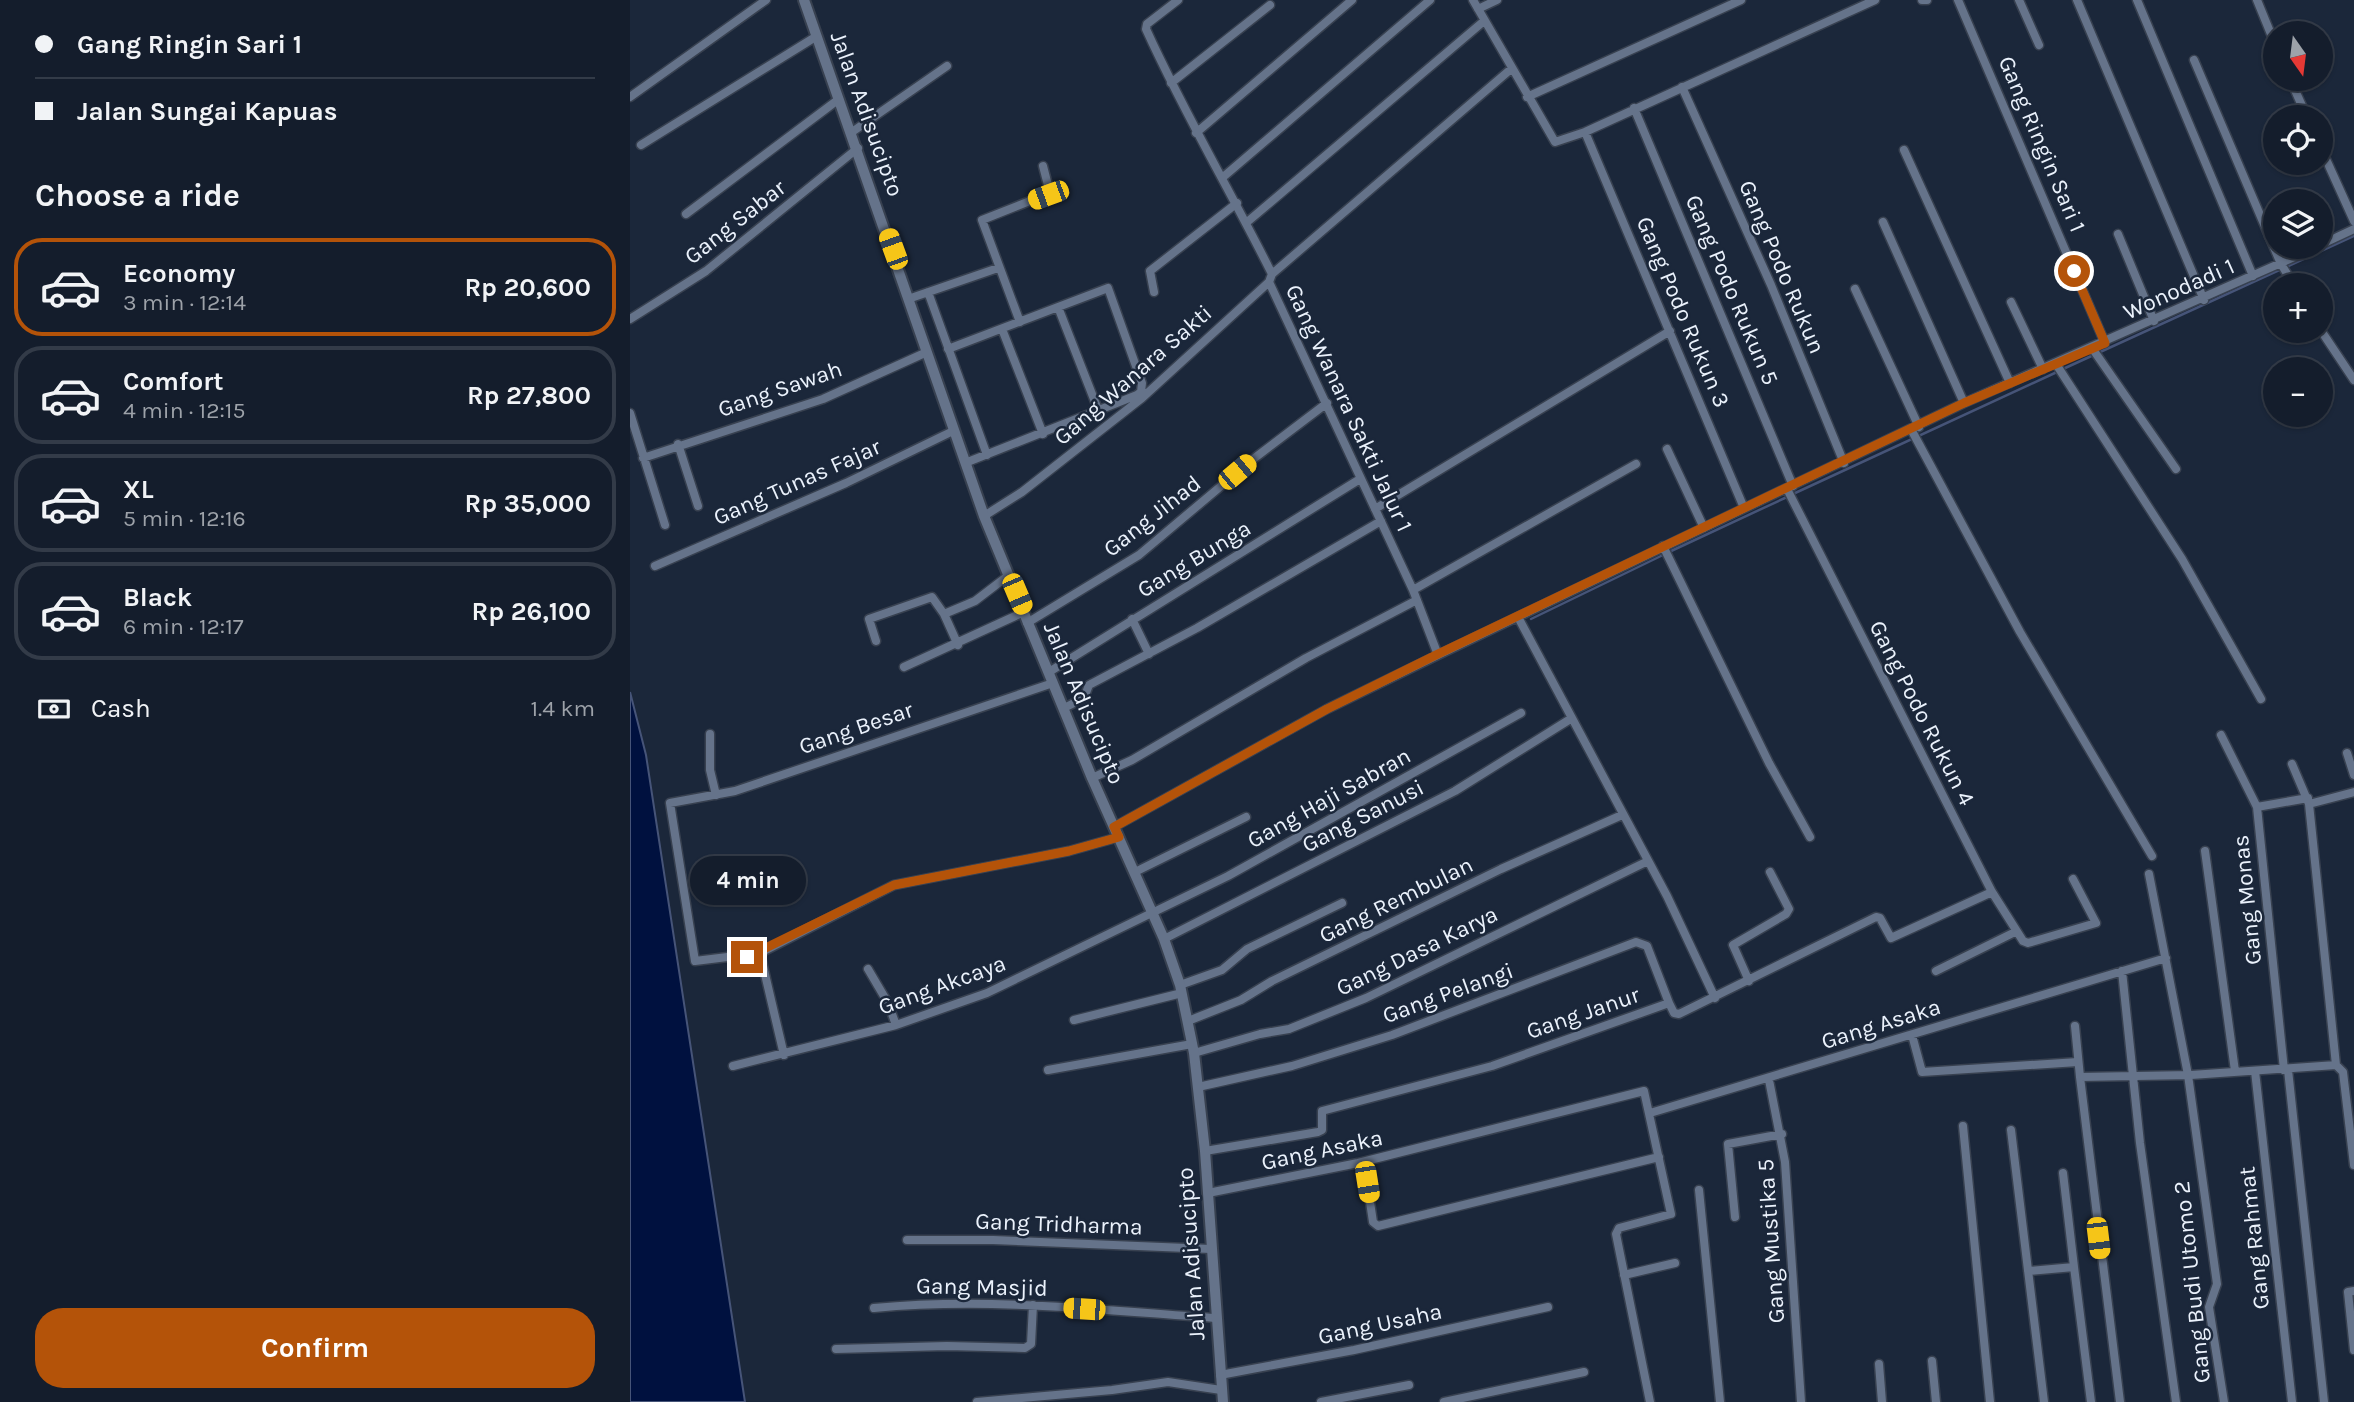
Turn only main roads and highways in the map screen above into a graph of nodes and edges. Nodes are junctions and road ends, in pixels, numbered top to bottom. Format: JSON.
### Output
{"nodes":[{"id":1,"x":804,"y":0,"type":"edge"},
{"id":2,"x":1222,"y":1396,"type":"edge"}],
"edges":[{"from":1,"to":2,"type":"main road","name":"Jalan Adisucipto"}]}
